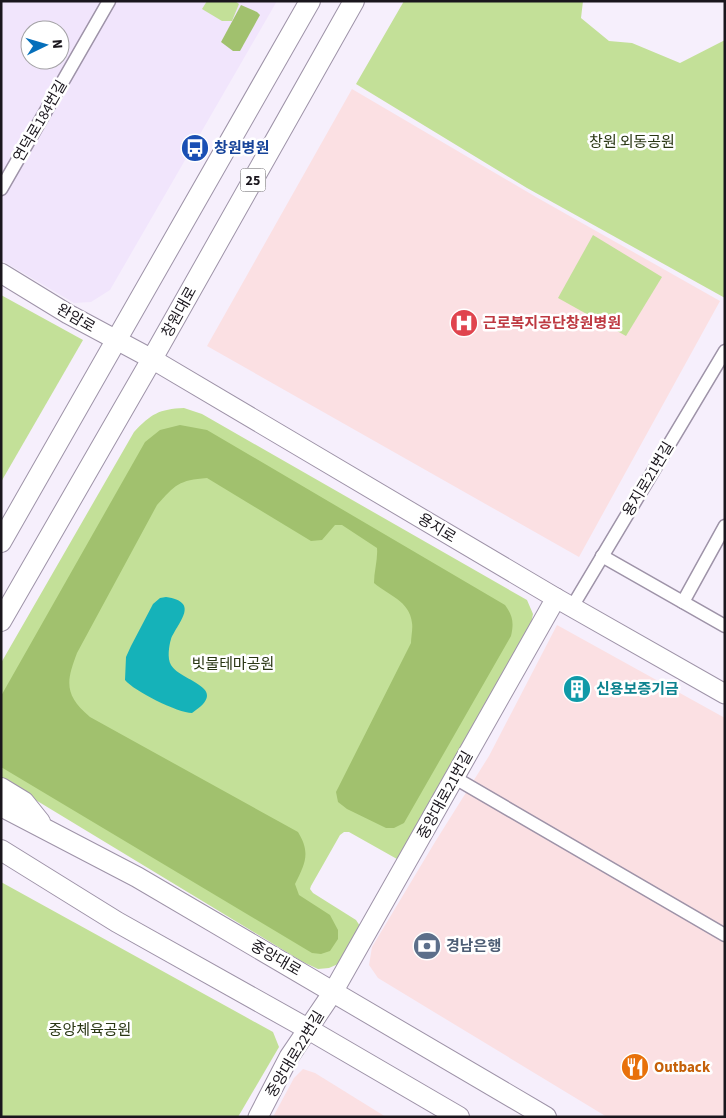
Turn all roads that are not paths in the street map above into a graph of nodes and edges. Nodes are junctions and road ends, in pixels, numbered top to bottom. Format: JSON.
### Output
{"nodes":[{"id":1,"x":109,"y":1,"type":"edge"},
{"id":2,"x":310,"y":1,"type":"edge"},
{"id":3,"x":354,"y":1,"type":"edge"},
{"id":4,"x":1,"y":189,"type":"edge"},
{"id":5,"x":1,"y":273,"type":"edge"},
{"id":6,"x":117,"y":341,"type":"junction"},
{"id":7,"x":725,"y":351,"type":"edge"},
{"id":8,"x":152,"y":359,"type":"junction"},
{"id":9,"x":725,"y":526,"type":"edge"},
{"id":10,"x":1,"y":542,"type":"edge"},
{"id":11,"x":602,"y":556,"type":"junction"},
{"id":12,"x":682,"y":602,"type":"junction"},
{"id":13,"x":564,"y":603,"type":"junction"},
{"id":14,"x":1,"y":621,"type":"edge"},
{"id":15,"x":725,"y":626,"type":"edge"},
{"id":16,"x":725,"y":694,"type":"edge"},
{"id":17,"x":455,"y":778,"type":"junction"},
{"id":18,"x":1,"y":788,"type":"edge"},
{"id":19,"x":1,"y":806,"type":"edge"},
{"id":20,"x":46,"y":829,"type":"junction"},
{"id":21,"x":1,"y":850,"type":"edge"},
{"id":22,"x":725,"y":935,"type":"edge"},
{"id":23,"x":333,"y":992,"type":"junction"},
{"id":24,"x":308,"y":1029,"type":"junction"},
{"id":25,"x":258,"y":1117,"type":"edge"},
{"id":26,"x":459,"y":1117,"type":"edge"},
{"id":27,"x":546,"y":1117,"type":"edge"}],
"edges":[{"from":1,"to":4,"type":"street","name":"연덕로184번길"},
{"from":2,"to":6,"type":"main road","number":"25"},
{"from":3,"to":8,"type":"main road","name":"창원대로","number":"25"},
{"from":5,"to":6,"type":"main road","name":"완암로"},
{"from":6,"to":8,"type":"main road","name":"완암로"},
{"from":6,"to":10,"type":"main road","number":"25"},
{"from":7,"to":11,"type":"street","name":"용지로21번길"},
{"from":8,"to":13,"type":"main road","name":"용지로"},
{"from":8,"to":14,"type":"main road","name":"창원대로","number":"25"},
{"from":9,"to":12,"type":"street"},
{"from":11,"to":12,"type":"street"},
{"from":11,"to":13,"type":"street","name":"용지로21번길"},
{"from":12,"to":15,"type":"street"},
{"from":13,"to":16,"type":"main road","name":"용지로"},
{"from":13,"to":17,"type":"main road","name":"중앙대로21번길"},
{"from":17,"to":22,"type":"street"},
{"from":17,"to":23,"type":"main road","name":"중앙대로21번길"},
{"from":18,"to":20,"type":"main road"},
{"from":19,"to":20,"type":"main road","name":"중앙대로"},
{"from":20,"to":23,"type":"main road","name":"중앙대로"},
{"from":21,"to":24,"type":"main road"},
{"from":23,"to":24,"type":"main road","name":"중앙대로22번길"},
{"from":23,"to":27,"type":"main road","name":"중앙대로"},
{"from":24,"to":25,"type":"main road","name":"중앙대로22번길"},
{"from":24,"to":26,"type":"main road"}]}
